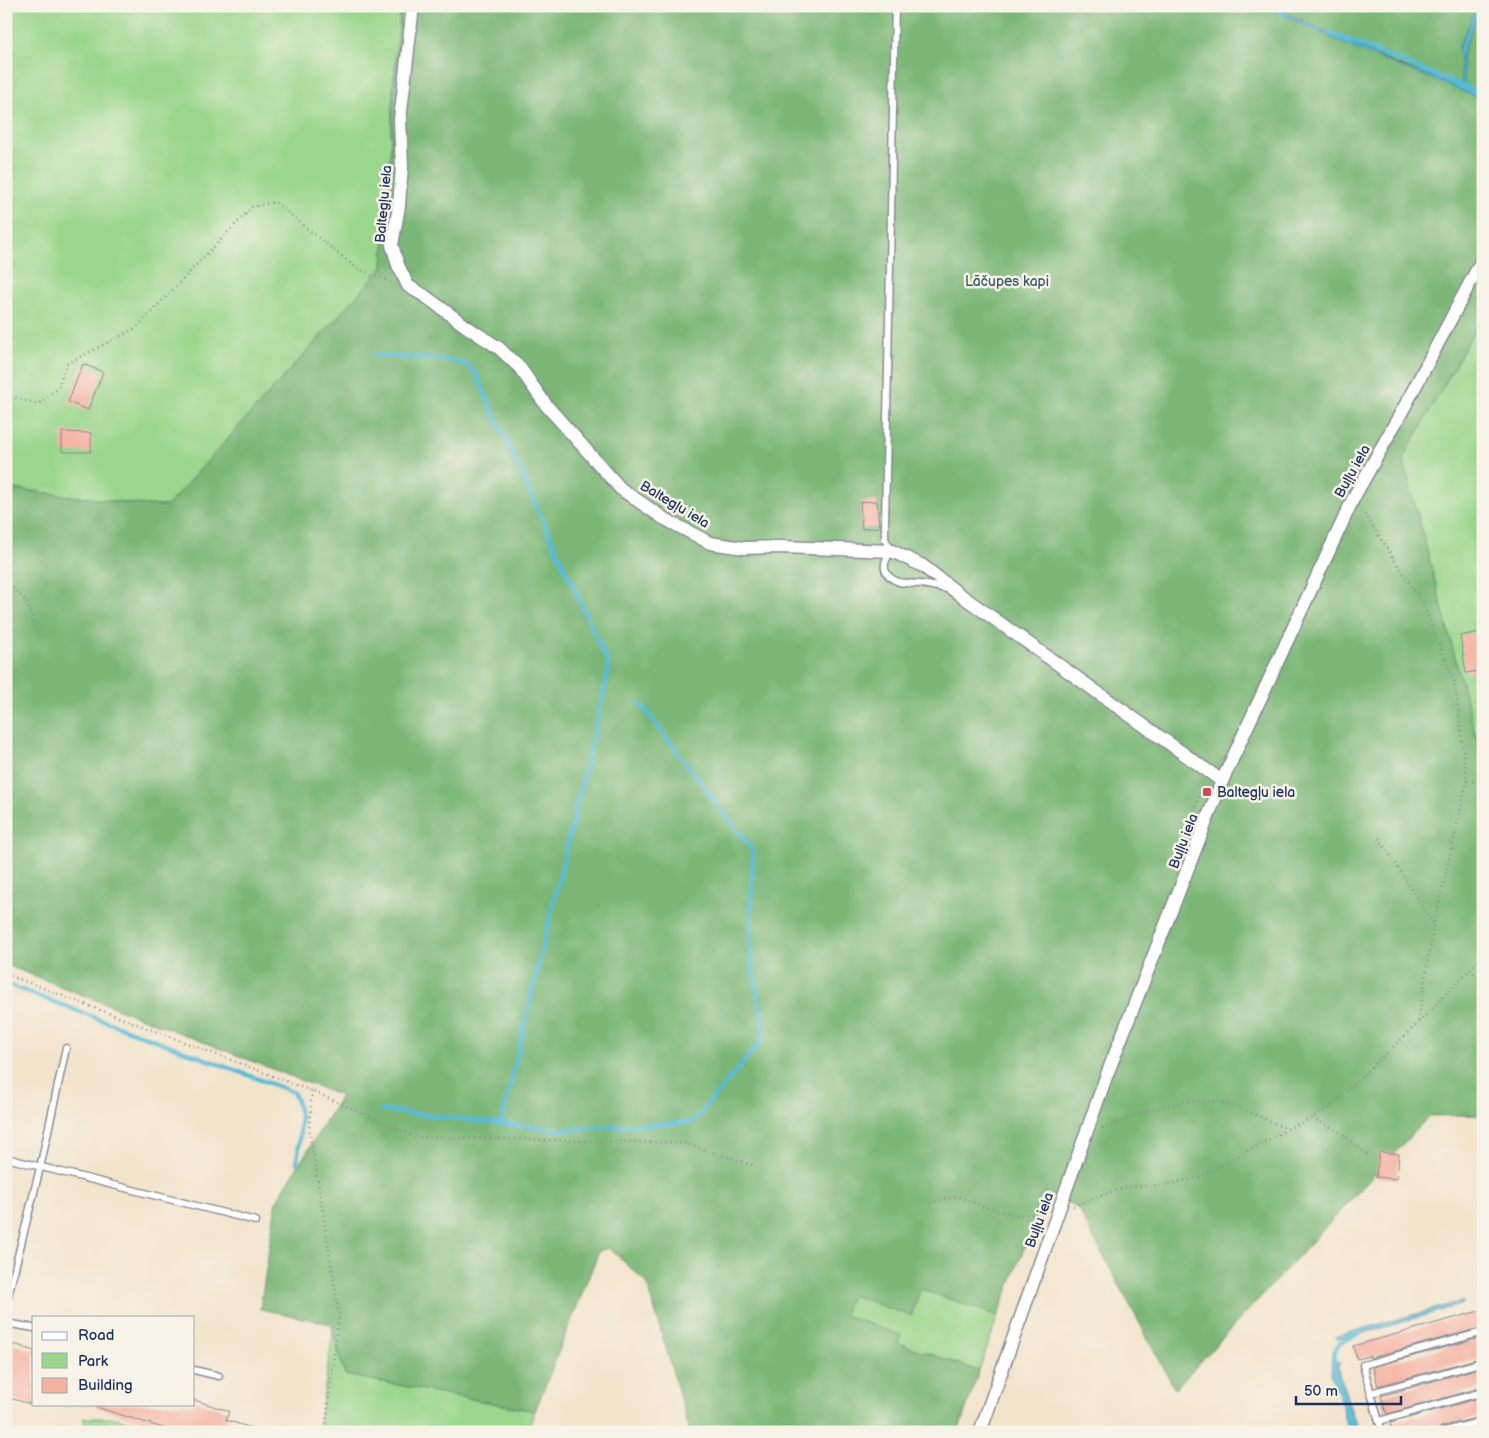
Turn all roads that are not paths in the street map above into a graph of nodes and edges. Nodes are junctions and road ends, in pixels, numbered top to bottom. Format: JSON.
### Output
{"nodes":[{"id":1,"x":413,"y":6,"type":"edge"},
{"id":2,"x":895,"y":6,"type":"edge"},
{"id":3,"x":1483,"y":258,"type":"edge"},
{"id":4,"x":892,"y":551,"type":"junction"},
{"id":5,"x":956,"y":591,"type":"junction"},
{"id":6,"x":1222,"y":781,"type":"junction"},
{"id":7,"x":66,"y":1048,"type":"dead end"},
{"id":8,"x":6,"y":1158,"type":"edge"},
{"id":9,"x":40,"y":1168,"type":"junction"},
{"id":10,"x":256,"y":1221,"type":"dead end"},
{"id":11,"x":6,"y":1304,"type":"edge"},
{"id":12,"x":6,"y":1323,"type":"edge"},
{"id":13,"x":32,"y":1328,"type":"edge"},
{"id":14,"x":1483,"y":1332,"type":"edge"},
{"id":15,"x":1483,"y":1362,"type":"edge"},
{"id":16,"x":195,"y":1370,"type":"edge"},
{"id":17,"x":219,"y":1376,"type":"dead end"},
{"id":18,"x":1483,"y":1392,"type":"edge"},
{"id":19,"x":1371,"y":1393,"type":"junction"},
{"id":20,"x":1483,"y":1420,"type":"edge"},
{"id":21,"x":1379,"y":1421,"type":"junction"},
{"id":22,"x":980,"y":1432,"type":"edge"},
{"id":23,"x":1382,"y":1432,"type":"edge"},
{"id":24,"x":1442,"y":1432,"type":"edge"}],
"edges":[{"from":1,"to":4,"type":"street","name":"Baltegļu iela"},
{"from":2,"to":4,"type":"lane"},
{"from":3,"to":6,"type":"street","name":"Buļļu iela"},
{"from":4,"to":5,"type":"street","name":"Baltegļu iela"},
{"from":4,"to":5,"type":"lane"},
{"from":5,"to":6,"type":"street","name":"Baltegļu iela"},
{"from":6,"to":22,"type":"street","name":"Buļļu iela"},
{"from":7,"to":9,"type":"lane"},
{"from":8,"to":9,"type":"lane"},
{"from":9,"to":10,"type":"lane"},
{"from":9,"to":11,"type":"lane"},
{"from":12,"to":13,"type":"lane"},
{"from":14,"to":19,"type":"lane"},
{"from":15,"to":19,"type":"lane"},
{"from":16,"to":17,"type":"lane"},
{"from":18,"to":21,"type":"lane"},
{"from":19,"to":21,"type":"lane"},
{"from":20,"to":24,"type":"lane"},
{"from":21,"to":23,"type":"lane"}]}
